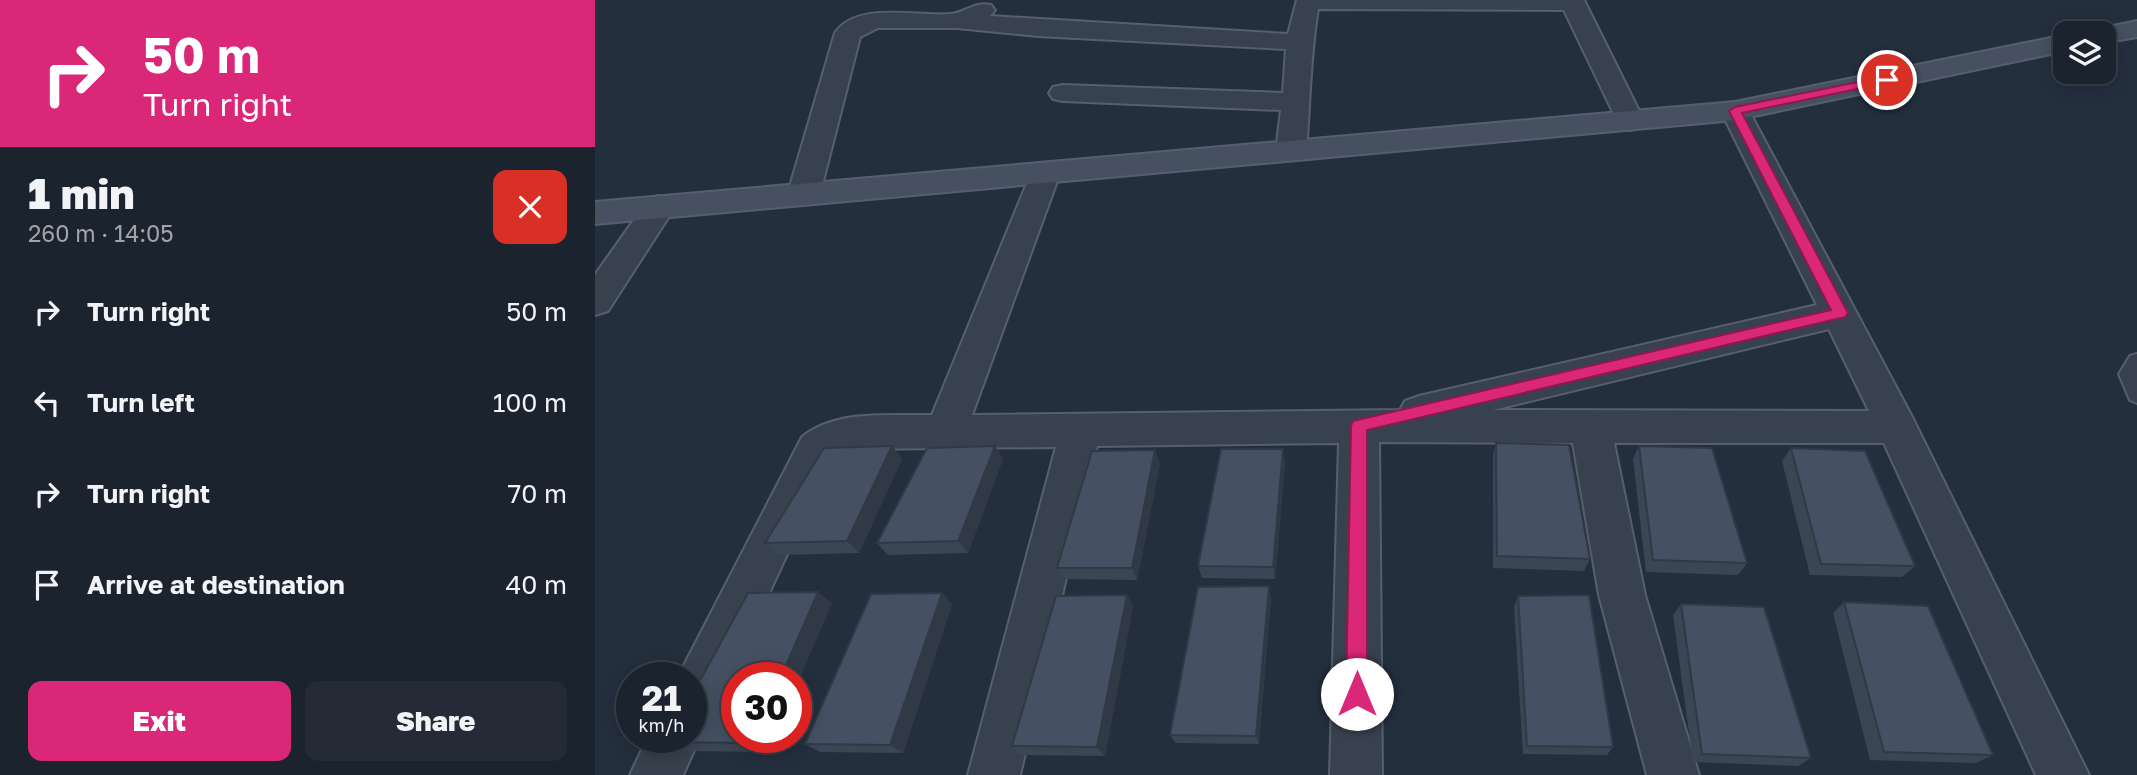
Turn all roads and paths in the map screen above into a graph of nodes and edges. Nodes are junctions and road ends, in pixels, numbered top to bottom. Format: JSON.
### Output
{"nodes":[{"id":1,"x":989,"y":0,"type":"edge"},
{"id":2,"x":1573,"y":1,"type":"edge"},
{"id":3,"x":958,"y":21,"type":"junction"},
{"id":4,"x":2137,"y":29,"type":"edge"},
{"id":5,"x":2116,"y":33,"type":"edge"},
{"id":6,"x":1299,"y":42,"type":"junction"},
{"id":7,"x":2053,"y":45,"type":"edge"},
{"id":8,"x":1063,"y":93,"type":"dead end"},
{"id":9,"x":1297,"y":102,"type":"junction"},
{"id":10,"x":1735,"y":111,"type":"junction"},
{"id":11,"x":1630,"y":121,"type":"junction"},
{"id":12,"x":1291,"y":151,"type":"junction"},
{"id":13,"x":1045,"y":173,"type":"junction"},
{"id":14,"x":804,"y":193,"type":"junction"},
{"id":15,"x":659,"y":207,"type":"junction"},
{"id":16,"x":595,"y":213,"type":"edge"},
{"id":17,"x":595,"y":302,"type":"edge"},
{"id":18,"x":1840,"y":313,"type":"junction"},
{"id":19,"x":2137,"y":361,"type":"edge"},
{"id":20,"x":2137,"y":395,"type":"edge"},
{"id":21,"x":1359,"y":426,"type":"junction"},
{"id":22,"x":1897,"y":427,"type":"junction"},
{"id":23,"x":1591,"y":428,"type":"junction"},
{"id":24,"x":1081,"y":429,"type":"junction"},
{"id":25,"x":946,"y":430,"type":"junction"},
{"id":26,"x":707,"y":671,"type":"edge"},
{"id":27,"x":667,"y":753,"type":"edge"},
{"id":28,"x":656,"y":775,"type":"edge"},
{"id":29,"x":994,"y":775,"type":"edge"},
{"id":30,"x":1356,"y":775,"type":"edge"},
{"id":31,"x":1673,"y":775,"type":"edge"},
{"id":32,"x":2063,"y":775,"type":"edge"}],
"edges":[{"from":1,"to":3,"type":"street"},
{"from":2,"to":6,"type":"street"},
{"from":2,"to":11,"type":"street"},
{"from":3,"to":6,"type":"street"},
{"from":3,"to":14,"type":"street"},
{"from":4,"to":5,"type":"main road"},
{"from":6,"to":9,"type":"street"},
{"from":7,"to":10,"type":"main road"},
{"from":8,"to":9,"type":"street"},
{"from":9,"to":12,"type":"street"},
{"from":10,"to":11,"type":"main road"},
{"from":10,"to":18,"type":"street"},
{"from":11,"to":12,"type":"main road"},
{"from":12,"to":13,"type":"main road"},
{"from":13,"to":14,"type":"main road"},
{"from":13,"to":25,"type":"street"},
{"from":14,"to":15,"type":"main road"},
{"from":15,"to":16,"type":"main road"},
{"from":15,"to":17,"type":"street"},
{"from":18,"to":21,"type":"street"},
{"from":18,"to":22,"type":"street"},
{"from":19,"to":20,"type":"lane"},
{"from":21,"to":23,"type":"street"},
{"from":21,"to":24,"type":"street"},
{"from":21,"to":30,"type":"street"},
{"from":22,"to":23,"type":"street"},
{"from":22,"to":32,"type":"street"},
{"from":23,"to":31,"type":"street"},
{"from":24,"to":25,"type":"street"},
{"from":24,"to":29,"type":"street"},
{"from":25,"to":26,"type":"street"},
{"from":27,"to":28,"type":"street"}]}
